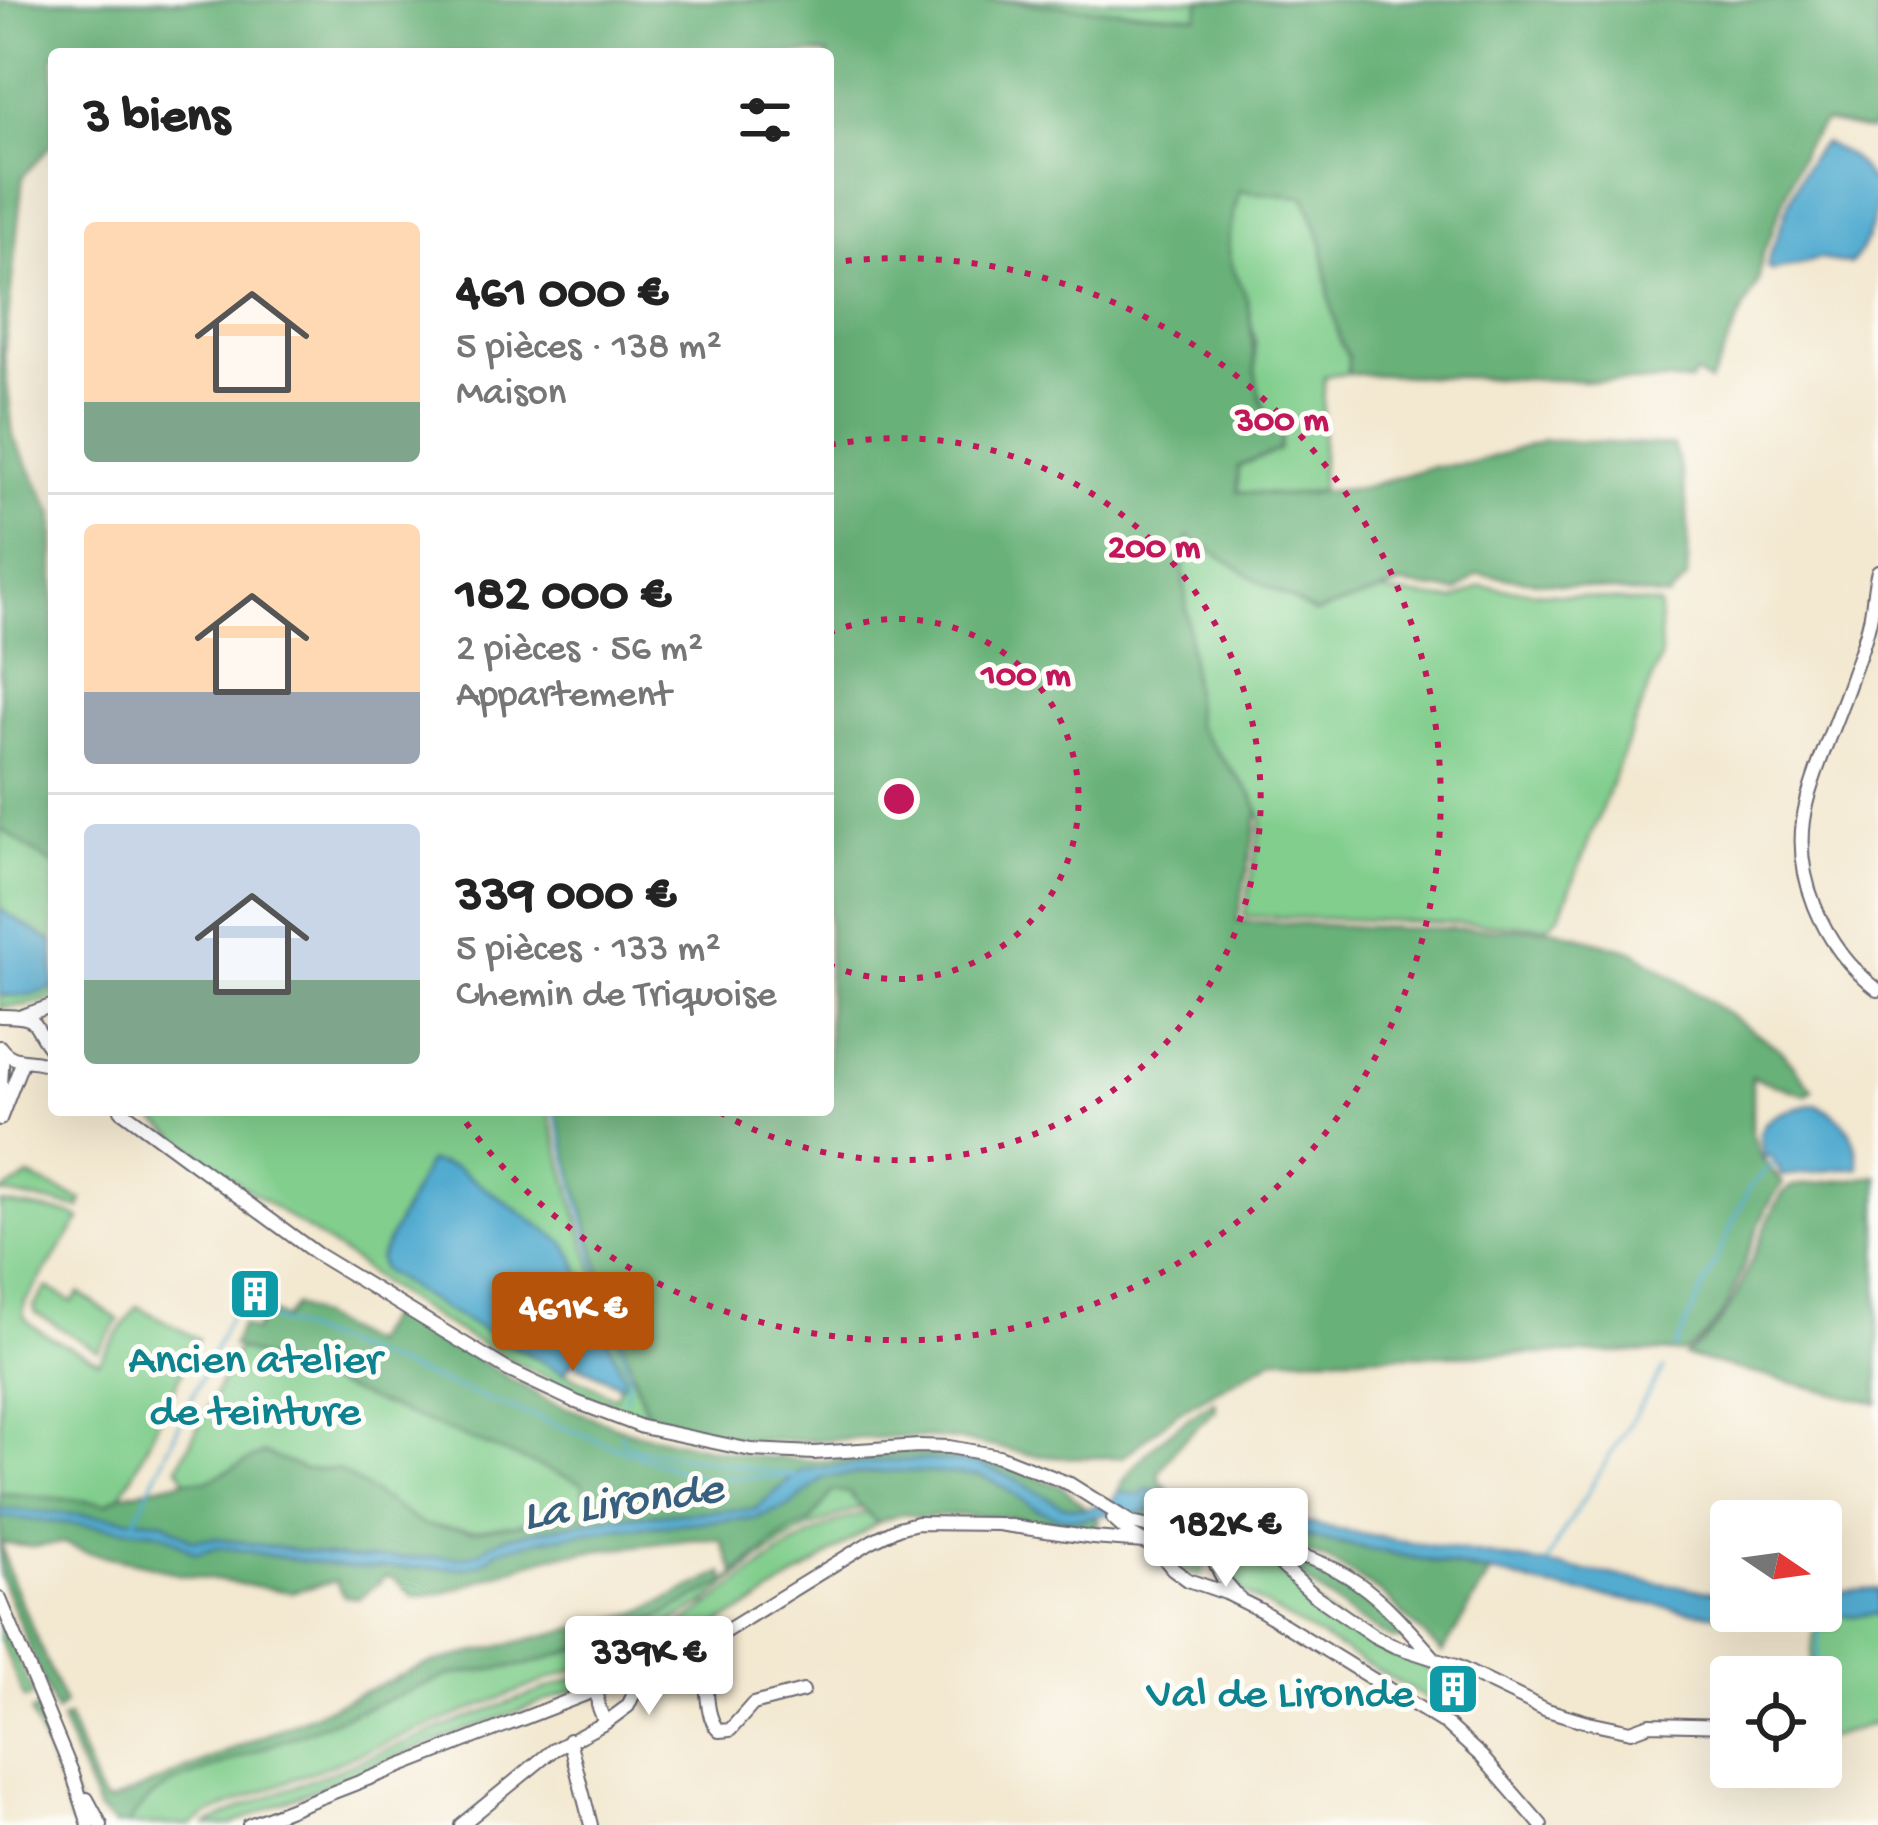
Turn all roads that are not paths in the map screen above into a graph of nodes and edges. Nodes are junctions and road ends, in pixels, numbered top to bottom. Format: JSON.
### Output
{"nodes":[{"id":1,"x":1878,"y":572,"type":"edge"},
{"id":2,"x":1878,"y":990,"type":"edge"},
{"id":3,"x":48,"y":1008,"type":"edge"},
{"id":4,"x":0,"y":1016,"type":"edge"},
{"id":5,"x":20,"y":1016,"type":"junction"},
{"id":6,"x":48,"y":1020,"type":"edge"},
{"id":7,"x":0,"y":1028,"type":"edge"},
{"id":8,"x":42,"y":1034,"type":"junction"},
{"id":9,"x":48,"y":1043,"type":"edge"},
{"id":10,"x":2,"y":1050,"type":"edge"},
{"id":11,"x":26,"y":1059,"type":"junction"},
{"id":12,"x":48,"y":1064,"type":"edge"},
{"id":13,"x":0,"y":1101,"type":"edge"},
{"id":14,"x":129,"y":1116,"type":"edge"},
{"id":15,"x":0,"y":1119,"type":"edge"},
{"id":16,"x":1118,"y":1521,"type":"junction"},
{"id":17,"x":1174,"y":1533,"type":"junction"},
{"id":18,"x":1148,"y":1535,"type":"junction"},
{"id":19,"x":1196,"y":1537,"type":"junction"},
{"id":20,"x":1093,"y":1538,"type":"junction"},
{"id":21,"x":1226,"y":1540,"type":"junction"},
{"id":22,"x":1260,"y":1546,"type":"junction"},
{"id":23,"x":1211,"y":1556,"type":"junction"},
{"id":24,"x":1166,"y":1561,"type":"junction"},
{"id":25,"x":1194,"y":1582,"type":"junction"},
{"id":26,"x":1240,"y":1598,"type":"junction"},
{"id":27,"x":0,"y":1599,"type":"edge"},
{"id":28,"x":700,"y":1647,"type":"junction"},
{"id":29,"x":1437,"y":1661,"type":"junction"},
{"id":30,"x":644,"y":1674,"type":"junction"},
{"id":31,"x":803,"y":1690,"type":"dead end"},
{"id":32,"x":597,"y":1691,"type":"junction"},
{"id":33,"x":605,"y":1723,"type":"junction"},
{"id":34,"x":1710,"y":1725,"type":"edge"},
{"id":35,"x":569,"y":1740,"type":"junction"},
{"id":36,"x":72,"y":1772,"type":"junction"},
{"id":37,"x":88,"y":1825,"type":"edge"},
{"id":38,"x":101,"y":1825,"type":"edge"},
{"id":39,"x":250,"y":1825,"type":"edge"},
{"id":40,"x":461,"y":1825,"type":"edge"},
{"id":41,"x":591,"y":1825,"type":"edge"},
{"id":42,"x":1541,"y":1825,"type":"edge"}],
"edges":[{"from":1,"to":2,"type":"street"},
{"from":3,"to":5,"type":"street"},
{"from":4,"to":5,"type":"street"},
{"from":5,"to":7,"type":"street"},
{"from":5,"to":8,"type":"street"},
{"from":6,"to":8,"type":"street"},
{"from":8,"to":9,"type":"street"},
{"from":8,"to":11,"type":"street"},
{"from":10,"to":11,"type":"street"},
{"from":10,"to":13,"type":"street"},
{"from":11,"to":12,"type":"street"},
{"from":11,"to":15,"type":"street"},
{"from":14,"to":16,"type":"street"},
{"from":16,"to":18,"type":"street"},
{"from":16,"to":20,"type":"street"},
{"from":17,"to":18,"type":"street"},
{"from":17,"to":19,"type":"street"},
{"from":17,"to":24,"type":"street"},
{"from":18,"to":20,"type":"street"},
{"from":18,"to":24,"type":"street"},
{"from":19,"to":21,"type":"street"},
{"from":19,"to":23,"type":"street"},
{"from":20,"to":28,"type":"street"},
{"from":21,"to":22,"type":"street"},
{"from":21,"to":23,"type":"street"},
{"from":22,"to":29,"type":"street"},
{"from":22,"to":29,"type":"street"},
{"from":23,"to":25,"type":"street"},
{"from":23,"to":26,"type":"street"},
{"from":24,"to":25,"type":"street"},
{"from":25,"to":26,"type":"street"},
{"from":26,"to":42,"type":"street"},
{"from":27,"to":36,"type":"street"},
{"from":28,"to":30,"type":"street"},
{"from":28,"to":31,"type":"street"},
{"from":29,"to":34,"type":"street"},
{"from":30,"to":32,"type":"street"},
{"from":30,"to":33,"type":"street"},
{"from":32,"to":33,"type":"street"},
{"from":32,"to":39,"type":"street"},
{"from":33,"to":35,"type":"street"},
{"from":35,"to":40,"type":"street"},
{"from":35,"to":41,"type":"street"},
{"from":36,"to":37,"type":"street"},
{"from":36,"to":38,"type":"street"}]}
